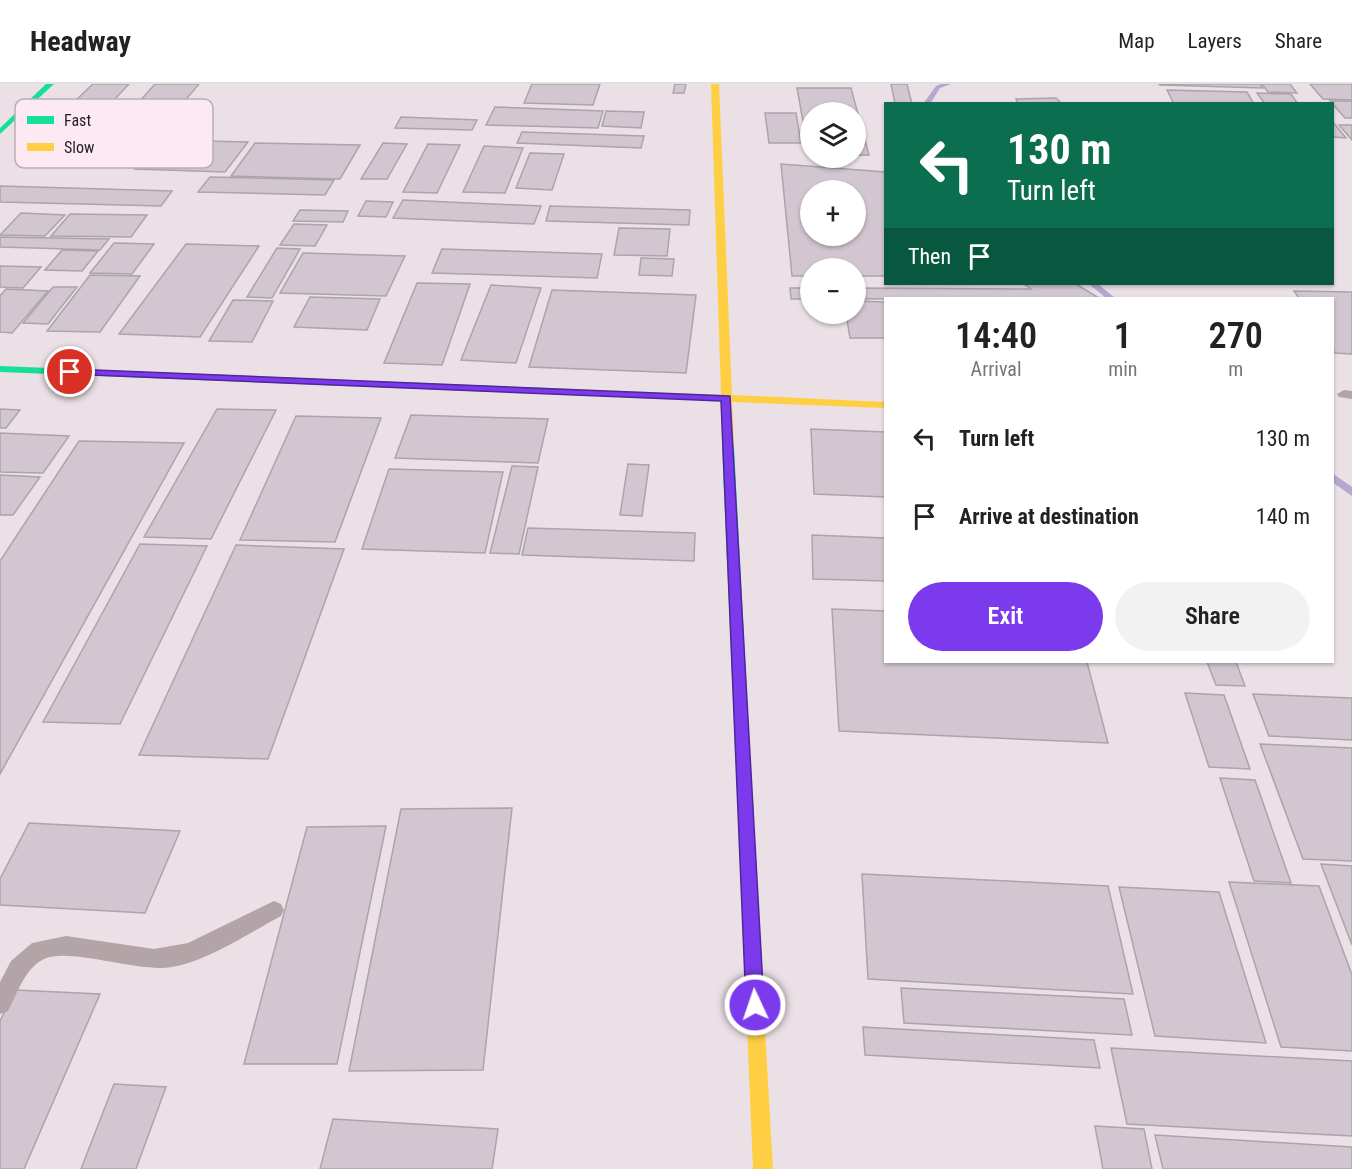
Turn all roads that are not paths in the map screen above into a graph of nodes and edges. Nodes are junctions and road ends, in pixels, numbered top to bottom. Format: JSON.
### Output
{"nodes":[{"id":1,"x":50,"y":84,"type":"edge"},
{"id":2,"x":715,"y":84,"type":"edge"},
{"id":3,"x":34,"y":99,"type":"edge"},
{"id":4,"x":15,"y":118,"type":"edge"},
{"id":5,"x":0,"y":132,"type":"edge"},
{"id":6,"x":0,"y":369,"type":"edge"},
{"id":7,"x":726,"y":398,"type":"junction"},
{"id":8,"x":884,"y":405,"type":"edge"},
{"id":9,"x":274,"y":910,"type":"dead end"},
{"id":10,"x":0,"y":1004,"type":"edge"},
{"id":11,"x":763,"y":1169,"type":"edge"}],
"edges":[{"from":1,"to":3,"type":"street"},
{"from":2,"to":7,"type":"street"},
{"from":4,"to":5,"type":"street"},
{"from":6,"to":7,"type":"street"},
{"from":7,"to":8,"type":"street"},
{"from":7,"to":11,"type":"street"},
{"from":9,"to":10,"type":"lane"}]}
